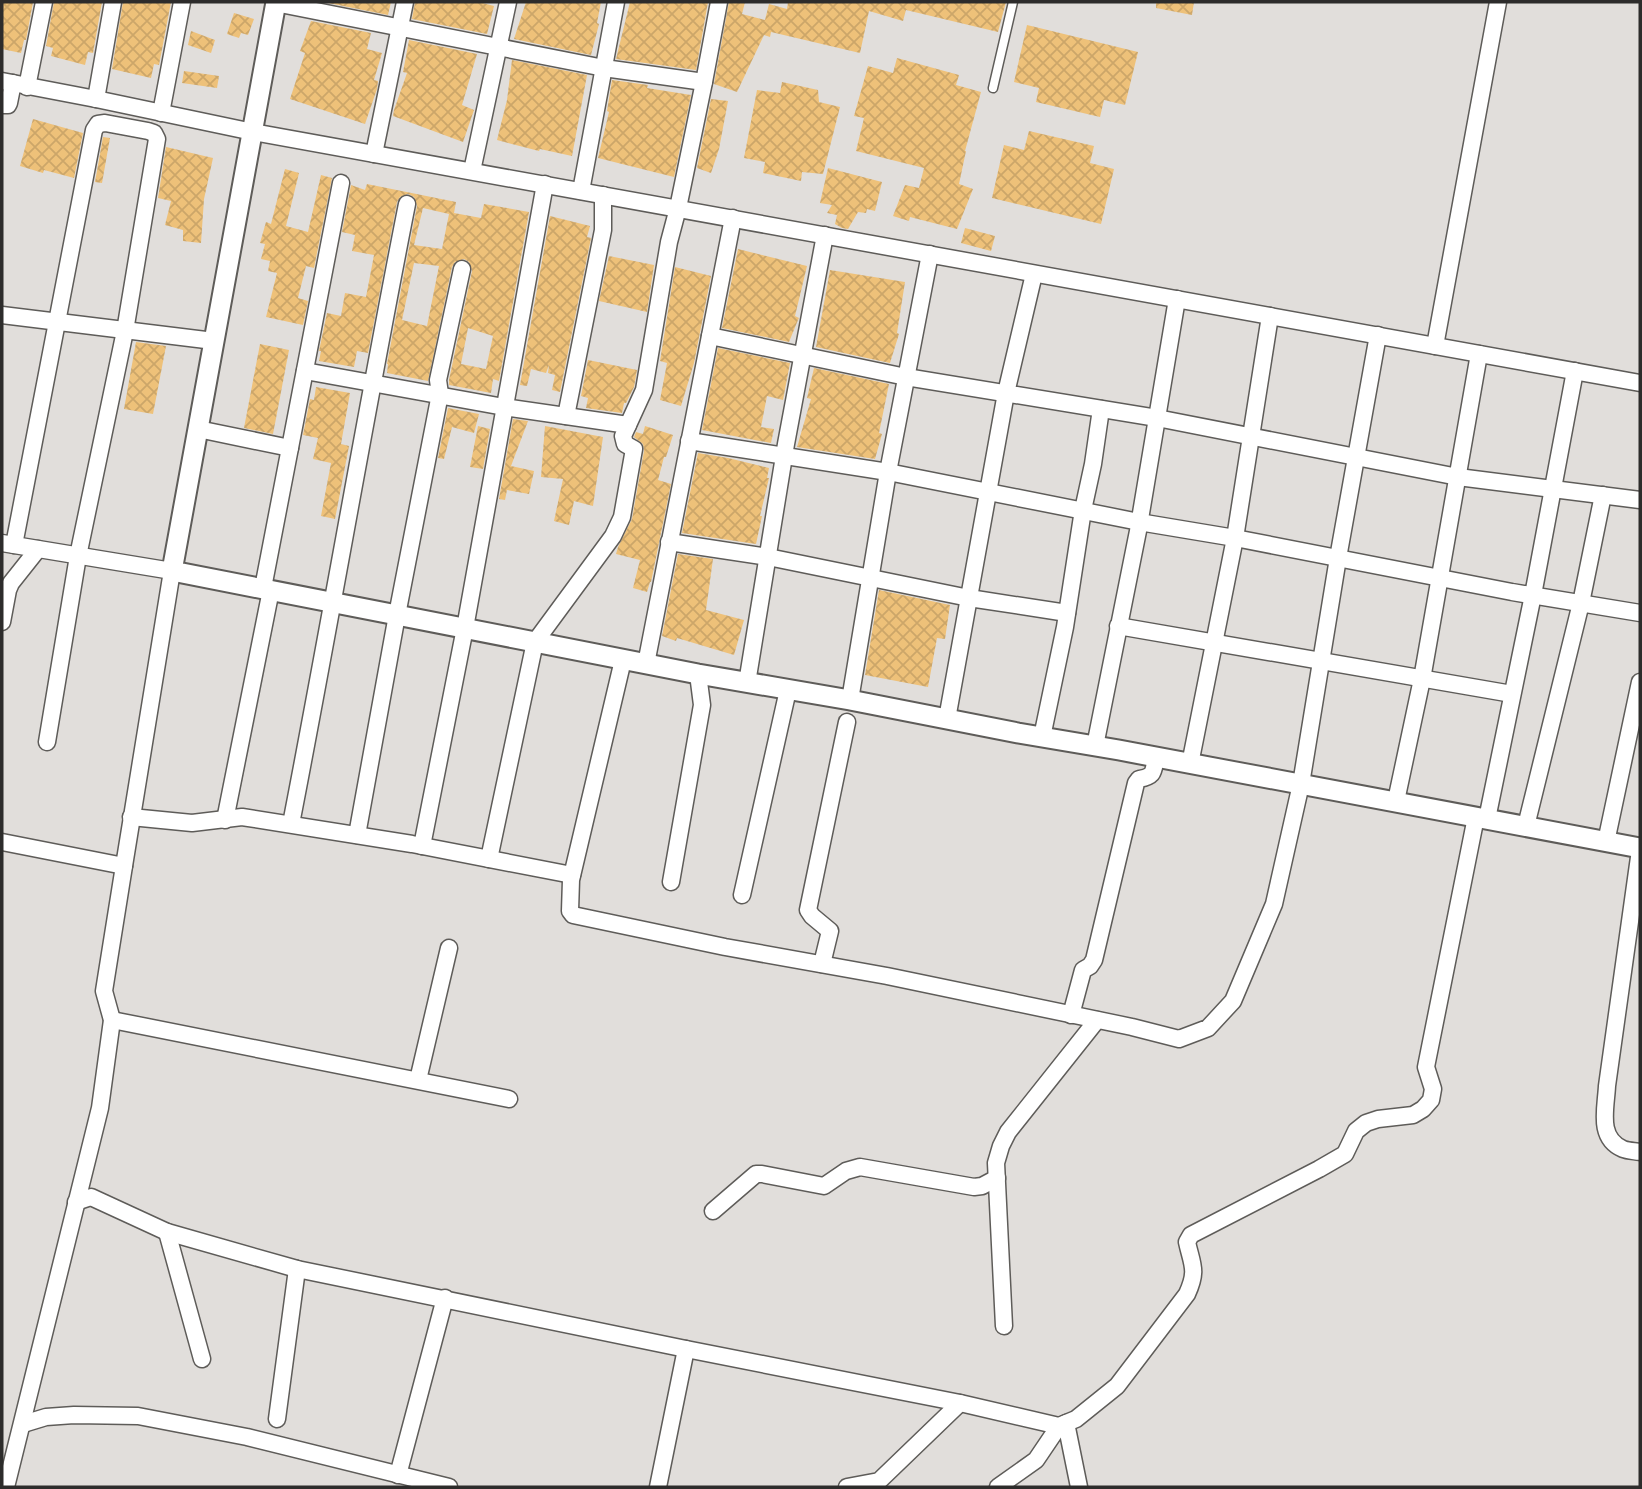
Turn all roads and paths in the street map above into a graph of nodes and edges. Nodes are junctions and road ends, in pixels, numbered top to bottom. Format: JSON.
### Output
{"nodes":[{"id":1,"x":44,"y":2,"type":"edge"},
{"id":2,"x":113,"y":2,"type":"edge"},
{"id":3,"x":182,"y":2,"type":"edge"},
{"id":4,"x":276,"y":2,"type":"edge"},
{"id":5,"x":405,"y":2,"type":"edge"},
{"id":6,"x":508,"y":2,"type":"edge"},
{"id":7,"x":616,"y":2,"type":"edge"},
{"id":8,"x":719,"y":2,"type":"edge"},
{"id":9,"x":1013,"y":2,"type":"edge"},
{"id":10,"x":1498,"y":2,"type":"edge"},
{"id":11,"x":400,"y":27,"type":"junction"},
{"id":12,"x":498,"y":48,"type":"junction"},
{"id":13,"x":604,"y":68,"type":"junction"},
{"id":14,"x":704,"y":82,"type":"junction"},
{"id":15,"x":14,"y":84,"type":"edge"},
{"id":16,"x":993,"y":88,"type":"dead end"},
{"id":17,"x":96,"y":99,"type":"junction"},
{"id":18,"x":2,"y":104,"type":"edge"},
{"id":19,"x":161,"y":113,"type":"junction"},
{"id":20,"x":253,"y":132,"type":"junction"},
{"id":21,"x":374,"y":154,"type":"junction"},
{"id":22,"x":472,"y":172,"type":"junction"},
{"id":23,"x":341,"y":183,"type":"dead end"},
{"id":24,"x":545,"y":184,"type":"junction"},
{"id":25,"x":581,"y":191,"type":"junction"},
{"id":26,"x":603,"y":195,"type":"junction"},
{"id":27,"x":407,"y":204,"type":"dead end"},
{"id":28,"x":678,"y":208,"type":"junction"},
{"id":29,"x":733,"y":218,"type":"junction"},
{"id":30,"x":825,"y":234,"type":"junction"},
{"id":31,"x":930,"y":254,"type":"junction"},
{"id":32,"x":463,"y":269,"type":"dead end"},
{"id":33,"x":1034,"y":274,"type":"junction"},
{"id":34,"x":1177,"y":299,"type":"junction"},
{"id":35,"x":2,"y":315,"type":"edge"},
{"id":36,"x":1270,"y":316,"type":"junction"},
{"id":37,"x":58,"y":322,"type":"junction"},
{"id":38,"x":125,"y":331,"type":"junction"},
{"id":39,"x":1378,"y":335,"type":"junction"},
{"id":40,"x":710,"y":336,"type":"junction"},
{"id":41,"x":214,"y":341,"type":"junction"},
{"id":42,"x":1435,"y":346,"type":"junction"},
{"id":43,"x":1479,"y":354,"type":"junction"},
{"id":44,"x":802,"y":355,"type":"junction"},
{"id":45,"x":305,"y":371,"type":"junction"},
{"id":46,"x":1575,"y":371,"type":"junction"},
{"id":47,"x":906,"y":376,"type":"junction"},
{"id":48,"x":371,"y":383,"type":"junction"},
{"id":49,"x":1640,"y":383,"type":"edge"},
{"id":50,"x":1006,"y":393,"type":"junction"},
{"id":51,"x":440,"y":394,"type":"junction"},
{"id":52,"x":504,"y":407,"type":"junction"},
{"id":53,"x":1101,"y":409,"type":"junction"},
{"id":54,"x":566,"y":416,"type":"junction"},
{"id":55,"x":1157,"y":418,"type":"junction"},
{"id":56,"x":628,"y":425,"type":"junction"},
{"id":57,"x":198,"y":429,"type":"junction"},
{"id":58,"x":1251,"y":437,"type":"junction"},
{"id":59,"x":689,"y":441,"type":"junction"},
{"id":60,"x":290,"y":448,"type":"junction"},
{"id":61,"x":784,"y":456,"type":"junction"},
{"id":62,"x":1356,"y":458,"type":"junction"},
{"id":63,"x":888,"y":472,"type":"junction"},
{"id":64,"x":1458,"y":477,"type":"junction"},
{"id":65,"x":1553,"y":489,"type":"junction"},
{"id":66,"x":988,"y":491,"type":"junction"},
{"id":67,"x":1603,"y":495,"type":"junction"},
{"id":68,"x":1640,"y":500,"type":"edge"},
{"id":69,"x":1083,"y":510,"type":"junction"},
{"id":70,"x":1139,"y":522,"type":"junction"},
{"id":71,"x":1235,"y":537,"type":"junction"},
{"id":72,"x":669,"y":542,"type":"junction"},
{"id":73,"x":8,"y":544,"type":"edge"},
{"id":74,"x":38,"y":549,"type":"junction"},
{"id":75,"x":78,"y":556,"type":"junction"},
{"id":76,"x":768,"y":557,"type":"junction"},
{"id":77,"x":1338,"y":558,"type":"junction"},
{"id":78,"x":172,"y":571,"type":"junction"},
{"id":79,"x":1440,"y":578,"type":"junction"},
{"id":80,"x":870,"y":579,"type":"junction"},
{"id":81,"x":267,"y":589,"type":"junction"},
{"id":82,"x":1533,"y":595,"type":"junction"},
{"id":83,"x":969,"y":598,"type":"junction"},
{"id":84,"x":334,"y":602,"type":"junction"},
{"id":85,"x":1581,"y":603,"type":"junction"},
{"id":86,"x":1067,"y":613,"type":"junction"},
{"id":87,"x":1640,"y":613,"type":"edge"},
{"id":88,"x":397,"y":615,"type":"junction"},
{"id":89,"x":2,"y":622,"type":"edge"},
{"id":90,"x":1118,"y":626,"type":"junction"},
{"id":91,"x":465,"y":628,"type":"junction"},
{"id":92,"x":535,"y":642,"type":"junction"},
{"id":93,"x":1214,"y":643,"type":"junction"},
{"id":94,"x":623,"y":660,"type":"junction"},
{"id":95,"x":1321,"y":660,"type":"junction"},
{"id":96,"x":646,"y":664,"type":"junction"},
{"id":97,"x":698,"y":674,"type":"junction"},
{"id":98,"x":1422,"y":679,"type":"junction"},
{"id":99,"x":747,"y":682,"type":"junction"},
{"id":100,"x":1640,"y":682,"type":"edge"},
{"id":101,"x":788,"y":690,"type":"junction"},
{"id":102,"x":1512,"y":694,"type":"junction"},
{"id":103,"x":850,"y":700,"type":"junction"},
{"id":104,"x":947,"y":719,"type":"junction"},
{"id":105,"x":847,"y":722,"type":"dead end"},
{"id":106,"x":1042,"y":737,"type":"junction"},
{"id":107,"x":47,"y":742,"type":"dead end"},
{"id":108,"x":1095,"y":746,"type":"junction"},
{"id":109,"x":1156,"y":757,"type":"junction"},
{"id":110,"x":1190,"y":764,"type":"junction"},
{"id":111,"x":1301,"y":784,"type":"junction"},
{"id":112,"x":1396,"y":801,"type":"junction"},
{"id":113,"x":131,"y":817,"type":"junction"},
{"id":114,"x":1482,"y":818,"type":"junction"},
{"id":115,"x":225,"y":820,"type":"junction"},
{"id":116,"x":291,"y":824,"type":"junction"},
{"id":117,"x":1526,"y":826,"type":"junction"},
{"id":118,"x":357,"y":835,"type":"junction"},
{"id":119,"x":2,"y":842,"type":"edge"},
{"id":120,"x":1606,"y":842,"type":"junction"},
{"id":121,"x":422,"y":846,"type":"junction"},
{"id":122,"x":1640,"y":849,"type":"edge"},
{"id":123,"x":489,"y":859,"type":"junction"},
{"id":124,"x":124,"y":866,"type":"junction"},
{"id":125,"x":572,"y":876,"type":"junction"},
{"id":126,"x":671,"y":882,"type":"dead end"},
{"id":127,"x":741,"y":895,"type":"dead end"},
{"id":128,"x":449,"y":948,"type":"dead end"},
{"id":129,"x":822,"y":964,"type":"junction"},
{"id":130,"x":1071,"y":1015,"type":"junction"},
{"id":131,"x":112,"y":1020,"type":"junction"},
{"id":132,"x":1097,"y":1020,"type":"junction"},
{"id":133,"x":418,"y":1080,"type":"junction"},
{"id":134,"x":509,"y":1099,"type":"dead end"},
{"id":135,"x":1640,"y":1152,"type":"edge"},
{"id":136,"x":997,"y":1178,"type":"junction"},
{"id":137,"x":76,"y":1202,"type":"junction"},
{"id":138,"x":713,"y":1211,"type":"dead end"},
{"id":139,"x":167,"y":1232,"type":"junction"},
{"id":140,"x":297,"y":1269,"type":"junction"},
{"id":141,"x":445,"y":1298,"type":"junction"},
{"id":142,"x":1004,"y":1326,"type":"dead end"},
{"id":143,"x":686,"y":1349,"type":"junction"},
{"id":144,"x":202,"y":1359,"type":"dead end"},
{"id":145,"x":960,"y":1404,"type":"junction"},
{"id":146,"x":277,"y":1419,"type":"dead end"},
{"id":147,"x":23,"y":1424,"type":"junction"},
{"id":148,"x":1063,"y":1424,"type":"junction"},
{"id":149,"x":9,"y":1444,"type":"edge"},
{"id":150,"x":398,"y":1475,"type":"junction"},
{"id":151,"x":873,"y":1485,"type":"edge"},
{"id":152,"x":6,"y":1487,"type":"edge"},
{"id":153,"x":449,"y":1487,"type":"edge"},
{"id":154,"x":658,"y":1487,"type":"edge"},
{"id":155,"x":847,"y":1487,"type":"edge"},
{"id":156,"x":998,"y":1487,"type":"edge"},
{"id":157,"x":1079,"y":1487,"type":"edge"}],
"edges":[{"from":1,"to":15,"type":"street"},
{"from":2,"to":17,"type":"street"},
{"from":3,"to":19,"type":"street"},
{"from":4,"to":11,"type":"street"},
{"from":4,"to":20,"type":"street"},
{"from":5,"to":11,"type":"street"},
{"from":6,"to":12,"type":"street"},
{"from":7,"to":13,"type":"street"},
{"from":8,"to":14,"type":"street"},
{"from":9,"to":16,"type":"lane"},
{"from":10,"to":42,"type":"street"},
{"from":11,"to":12,"type":"street"},
{"from":11,"to":21,"type":"street"},
{"from":12,"to":13,"type":"street"},
{"from":12,"to":22,"type":"street"},
{"from":13,"to":14,"type":"street"},
{"from":13,"to":25,"type":"street"},
{"from":14,"to":28,"type":"street"},
{"from":15,"to":17,"type":"street"},
{"from":15,"to":18,"type":"street"},
{"from":17,"to":19,"type":"street"},
{"from":19,"to":20,"type":"street"},
{"from":20,"to":21,"type":"street"},
{"from":20,"to":41,"type":"street"},
{"from":21,"to":22,"type":"street"},
{"from":22,"to":24,"type":"street"},
{"from":23,"to":45,"type":"street"},
{"from":24,"to":25,"type":"street"},
{"from":24,"to":52,"type":"street"},
{"from":25,"to":26,"type":"street"},
{"from":26,"to":28,"type":"street"},
{"from":26,"to":54,"type":"street"},
{"from":27,"to":48,"type":"street"},
{"from":28,"to":29,"type":"street"},
{"from":28,"to":56,"type":"street"},
{"from":29,"to":30,"type":"street"},
{"from":29,"to":40,"type":"street"},
{"from":30,"to":31,"type":"street"},
{"from":30,"to":44,"type":"street"},
{"from":31,"to":33,"type":"street"},
{"from":31,"to":47,"type":"street"},
{"from":32,"to":51,"type":"street"},
{"from":33,"to":34,"type":"street"},
{"from":33,"to":50,"type":"street"},
{"from":34,"to":36,"type":"street"},
{"from":34,"to":55,"type":"street"},
{"from":35,"to":37,"type":"street"},
{"from":36,"to":39,"type":"street"},
{"from":36,"to":58,"type":"street"},
{"from":37,"to":38,"type":"street"},
{"from":37,"to":38,"type":"street"},
{"from":37,"to":73,"type":"street"},
{"from":38,"to":41,"type":"street"},
{"from":38,"to":75,"type":"street"},
{"from":39,"to":42,"type":"street"},
{"from":39,"to":62,"type":"street"},
{"from":40,"to":44,"type":"street"},
{"from":40,"to":59,"type":"street"},
{"from":41,"to":57,"type":"street"},
{"from":42,"to":43,"type":"street"},
{"from":43,"to":46,"type":"street"},
{"from":43,"to":64,"type":"street"},
{"from":44,"to":47,"type":"street"},
{"from":44,"to":61,"type":"street"},
{"from":45,"to":48,"type":"street"},
{"from":45,"to":60,"type":"street"},
{"from":46,"to":49,"type":"street"},
{"from":46,"to":65,"type":"street"},
{"from":47,"to":50,"type":"street"},
{"from":47,"to":63,"type":"street"},
{"from":48,"to":51,"type":"street"},
{"from":48,"to":84,"type":"street"},
{"from":50,"to":53,"type":"street"},
{"from":50,"to":66,"type":"street"},
{"from":51,"to":52,"type":"street"},
{"from":51,"to":88,"type":"street"},
{"from":52,"to":54,"type":"street"},
{"from":52,"to":91,"type":"street"},
{"from":53,"to":55,"type":"street"},
{"from":53,"to":69,"type":"street"},
{"from":54,"to":56,"type":"street"},
{"from":55,"to":58,"type":"street"},
{"from":55,"to":70,"type":"street"},
{"from":56,"to":92,"type":"street"},
{"from":57,"to":60,"type":"street"},
{"from":57,"to":78,"type":"street"},
{"from":58,"to":62,"type":"street"},
{"from":58,"to":71,"type":"street"},
{"from":59,"to":61,"type":"street"},
{"from":59,"to":72,"type":"street"},
{"from":60,"to":81,"type":"street"},
{"from":61,"to":63,"type":"street"},
{"from":61,"to":76,"type":"street"},
{"from":62,"to":64,"type":"street"},
{"from":62,"to":77,"type":"street"},
{"from":63,"to":66,"type":"street"},
{"from":63,"to":80,"type":"street"},
{"from":64,"to":65,"type":"street"},
{"from":64,"to":79,"type":"street"},
{"from":65,"to":67,"type":"street"},
{"from":65,"to":82,"type":"street"},
{"from":66,"to":69,"type":"street"},
{"from":66,"to":83,"type":"street"},
{"from":67,"to":68,"type":"street"},
{"from":67,"to":85,"type":"street"},
{"from":69,"to":70,"type":"street"},
{"from":69,"to":86,"type":"street"},
{"from":70,"to":71,"type":"street"},
{"from":70,"to":90,"type":"street"},
{"from":71,"to":77,"type":"street"},
{"from":71,"to":93,"type":"street"},
{"from":72,"to":76,"type":"street"},
{"from":72,"to":96,"type":"street"},
{"from":73,"to":74,"type":"street"},
{"from":74,"to":75,"type":"street"},
{"from":74,"to":89,"type":"street"},
{"from":75,"to":78,"type":"street"},
{"from":75,"to":107,"type":"street"},
{"from":76,"to":80,"type":"street"},
{"from":76,"to":99,"type":"street"},
{"from":77,"to":79,"type":"street"},
{"from":77,"to":95,"type":"street"},
{"from":78,"to":81,"type":"street"},
{"from":78,"to":113,"type":"street"},
{"from":79,"to":82,"type":"street"},
{"from":79,"to":98,"type":"street"},
{"from":80,"to":83,"type":"street"},
{"from":80,"to":103,"type":"street"},
{"from":81,"to":84,"type":"street"},
{"from":81,"to":115,"type":"street"},
{"from":82,"to":85,"type":"street"},
{"from":82,"to":102,"type":"street"},
{"from":83,"to":86,"type":"street"},
{"from":83,"to":104,"type":"street"},
{"from":84,"to":88,"type":"street"},
{"from":84,"to":116,"type":"street"},
{"from":85,"to":87,"type":"street"},
{"from":85,"to":117,"type":"street"},
{"from":86,"to":106,"type":"street"},
{"from":88,"to":91,"type":"street"},
{"from":88,"to":118,"type":"street"},
{"from":90,"to":93,"type":"street"},
{"from":90,"to":108,"type":"street"},
{"from":91,"to":92,"type":"street"},
{"from":91,"to":121,"type":"street"},
{"from":92,"to":94,"type":"street"},
{"from":92,"to":123,"type":"street"},
{"from":93,"to":95,"type":"street"},
{"from":93,"to":110,"type":"street"},
{"from":94,"to":96,"type":"street"},
{"from":94,"to":125,"type":"street"},
{"from":95,"to":98,"type":"street"},
{"from":95,"to":111,"type":"street"},
{"from":96,"to":97,"type":"street"},
{"from":97,"to":99,"type":"street"},
{"from":97,"to":126,"type":"street"},
{"from":98,"to":102,"type":"street"},
{"from":98,"to":112,"type":"street"},
{"from":99,"to":101,"type":"street"},
{"from":100,"to":120,"type":"street"},
{"from":101,"to":103,"type":"street"},
{"from":101,"to":127,"type":"street"},
{"from":102,"to":114,"type":"street"},
{"from":103,"to":104,"type":"street"},
{"from":104,"to":106,"type":"street"},
{"from":105,"to":129,"type":"street"},
{"from":106,"to":108,"type":"street"},
{"from":108,"to":109,"type":"street"},
{"from":109,"to":110,"type":"street"},
{"from":109,"to":130,"type":"street"},
{"from":110,"to":111,"type":"street"},
{"from":111,"to":112,"type":"street"},
{"from":111,"to":132,"type":"street"},
{"from":112,"to":114,"type":"street"},
{"from":113,"to":115,"type":"street"},
{"from":113,"to":124,"type":"street"},
{"from":114,"to":117,"type":"street"},
{"from":114,"to":148,"type":"street"},
{"from":115,"to":116,"type":"street"},
{"from":116,"to":118,"type":"street"},
{"from":117,"to":120,"type":"street"},
{"from":118,"to":121,"type":"street"},
{"from":119,"to":124,"type":"street"},
{"from":120,"to":122,"type":"street"},
{"from":121,"to":123,"type":"street"},
{"from":122,"to":135,"type":"street"},
{"from":123,"to":125,"type":"street"},
{"from":124,"to":131,"type":"street"},
{"from":125,"to":129,"type":"street"},
{"from":128,"to":133,"type":"street"},
{"from":129,"to":130,"type":"street"},
{"from":130,"to":132,"type":"street"},
{"from":131,"to":133,"type":"street"},
{"from":131,"to":137,"type":"street"},
{"from":132,"to":136,"type":"street"},
{"from":133,"to":134,"type":"street"},
{"from":136,"to":138,"type":"street"},
{"from":136,"to":142,"type":"street"},
{"from":137,"to":139,"type":"street"},
{"from":137,"to":147,"type":"street"},
{"from":139,"to":140,"type":"street"},
{"from":139,"to":144,"type":"street"},
{"from":140,"to":141,"type":"street"},
{"from":140,"to":146,"type":"street"},
{"from":141,"to":143,"type":"street"},
{"from":141,"to":150,"type":"street"},
{"from":143,"to":145,"type":"street"},
{"from":143,"to":154,"type":"street"},
{"from":145,"to":148,"type":"street"},
{"from":145,"to":151,"type":"street"},
{"from":147,"to":149,"type":"street"},
{"from":147,"to":150,"type":"street"},
{"from":148,"to":156,"type":"street"},
{"from":148,"to":157,"type":"street"},
{"from":149,"to":152,"type":"street"},
{"from":150,"to":153,"type":"street"},
{"from":151,"to":155,"type":"street"}]}
